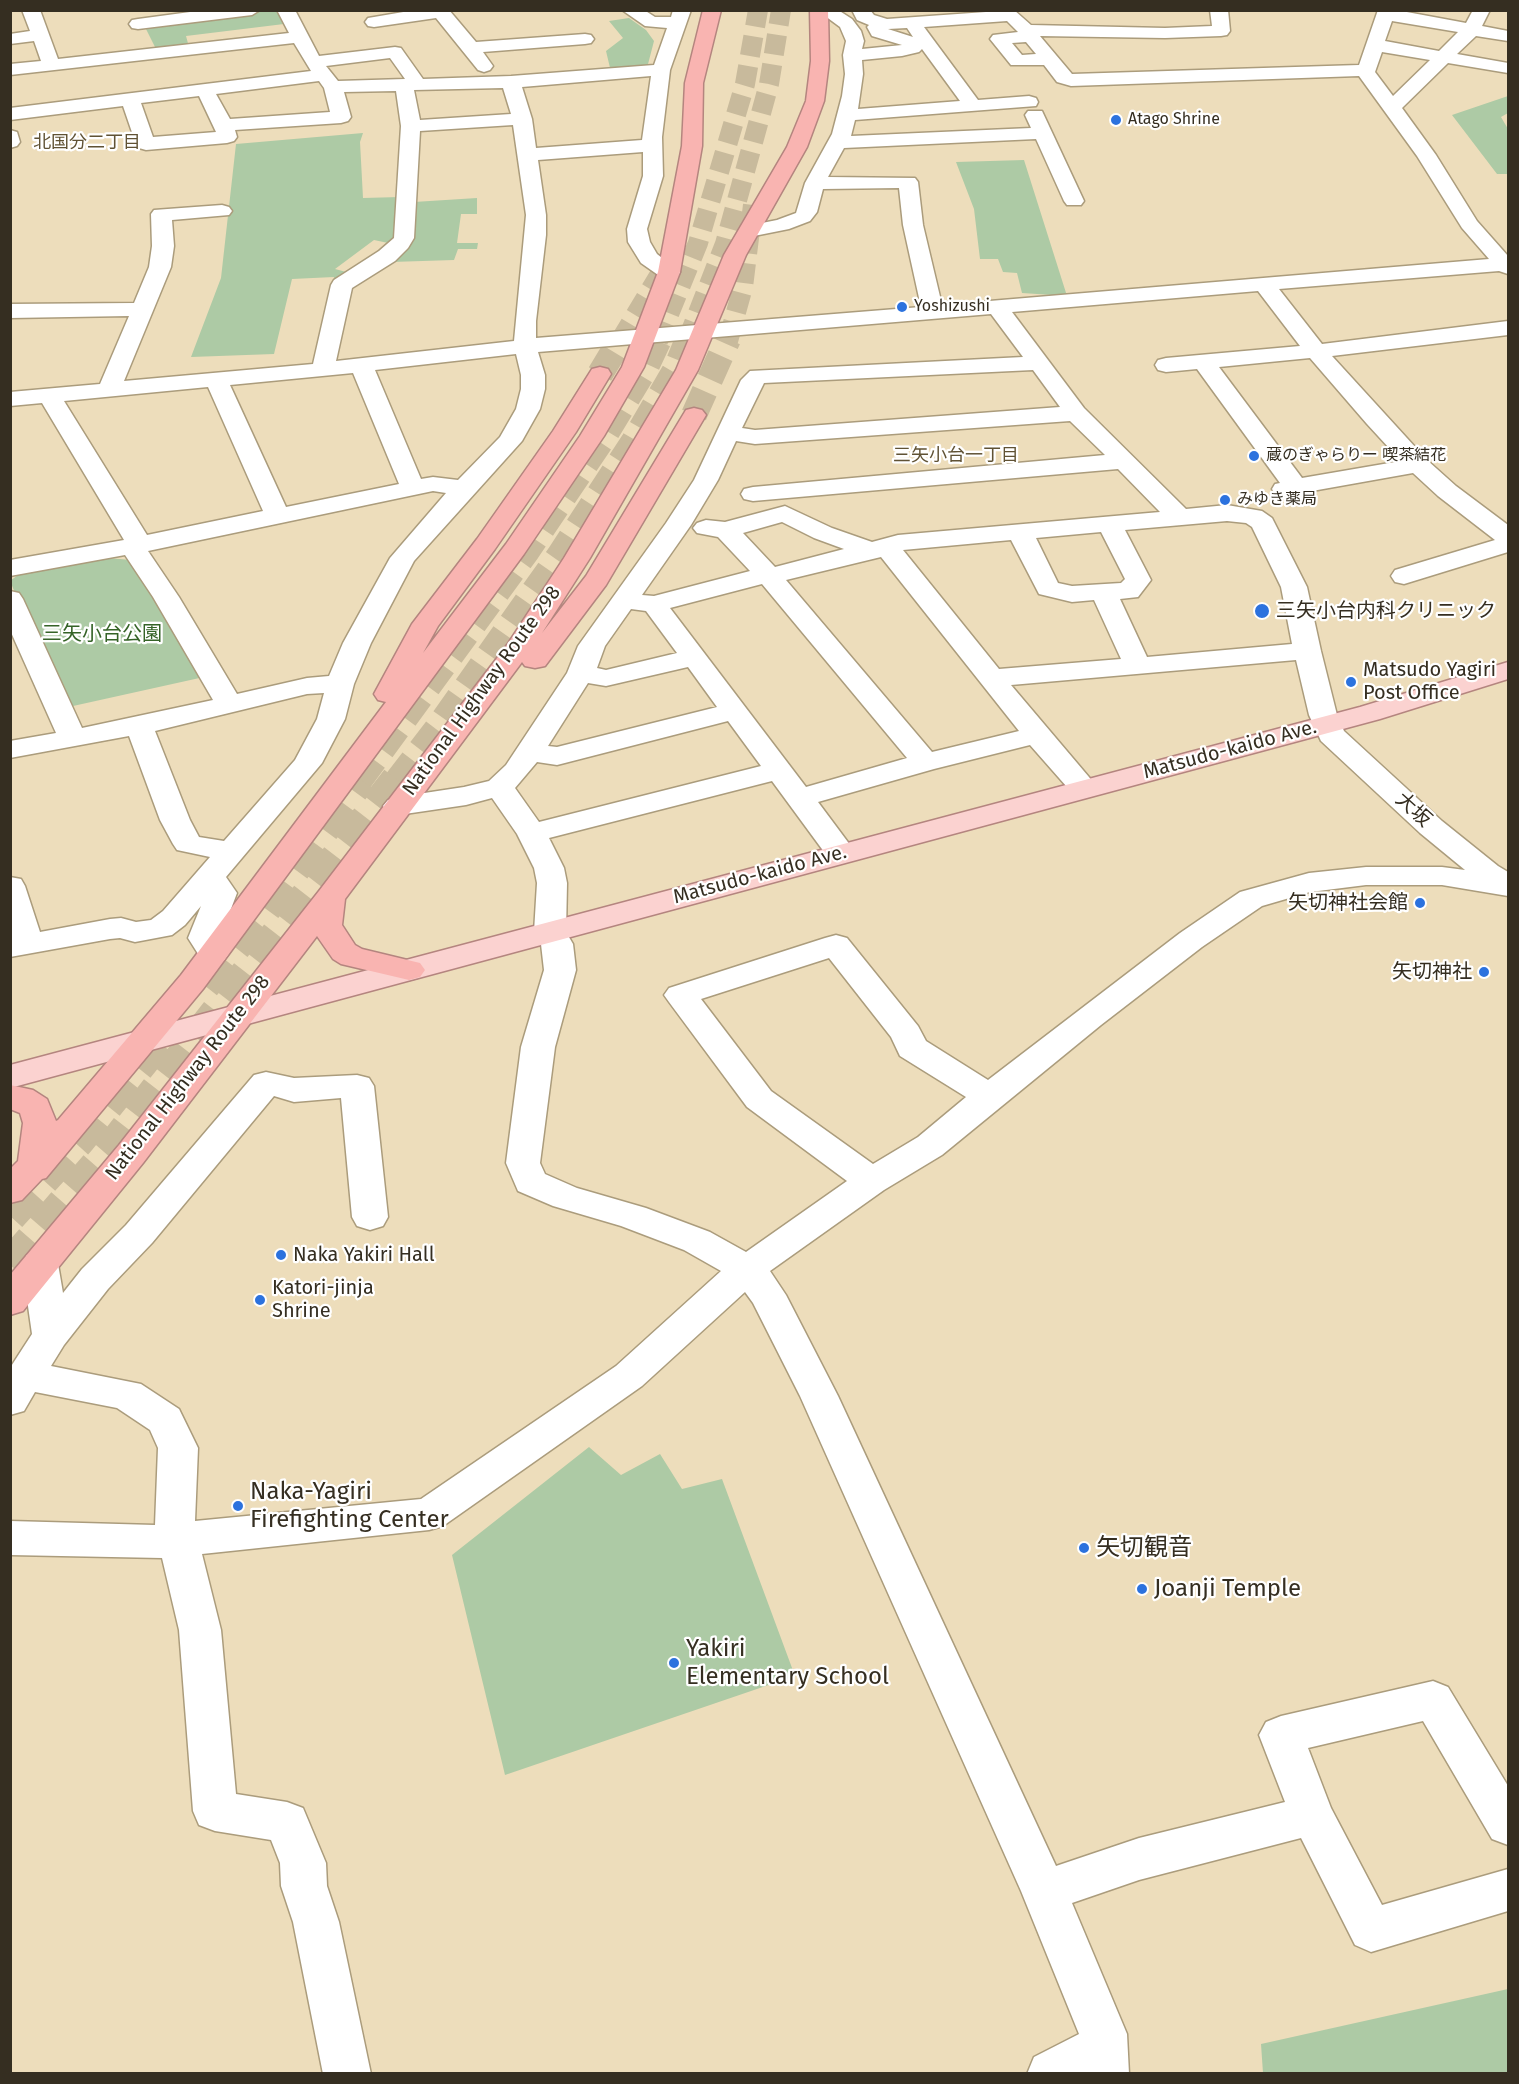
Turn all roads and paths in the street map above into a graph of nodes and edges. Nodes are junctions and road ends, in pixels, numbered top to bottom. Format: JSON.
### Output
{"nodes":[{"id":1,"x":31,"y":10,"type":"edge"},
{"id":2,"x":252,"y":10,"type":"edge"},
{"id":3,"x":286,"y":10,"type":"edge"},
{"id":4,"x":630,"y":10,"type":"edge"},
{"id":5,"x":712,"y":10,"type":"edge"},
{"id":6,"x":819,"y":10,"type":"edge"},
{"id":7,"x":825,"y":10,"type":"edge"},
{"id":8,"x":861,"y":10,"type":"edge"},
{"id":9,"x":1150,"y":10,"type":"edge"},
{"id":10,"x":1219,"y":10,"type":"edge"},
{"id":11,"x":1482,"y":10,"type":"edge"},
{"id":12,"x":440,"y":11,"type":"edge"},
{"id":13,"x":1386,"y":12,"type":"edge"},
{"id":14,"x":134,"y":17,"type":"edge"},
{"id":15,"x":680,"y":17,"type":"edge"},
{"id":16,"x":374,"y":22,"type":"dead end"},
{"id":17,"x":881,"y":23,"type":"junction"},
{"id":18,"x":912,"y":23,"type":"junction"},
{"id":19,"x":1471,"y":30,"type":"junction"},
{"id":20,"x":1029,"y":33,"type":"junction"},
{"id":21,"x":1152,"y":33,"type":"junction"},
{"id":22,"x":41,"y":35,"type":"junction"},
{"id":23,"x":1509,"y":36,"type":"edge"},
{"id":24,"x":299,"y":37,"type":"junction"},
{"id":25,"x":10,"y":39,"type":"edge"},
{"id":26,"x":585,"y":39,"type":"dead end"},
{"id":27,"x":1375,"y":45,"type":"junction"},
{"id":28,"x":221,"y":46,"type":"junction"},
{"id":29,"x":471,"y":48,"type":"junction"},
{"id":30,"x":152,"y":54,"type":"junction"},
{"id":31,"x":852,"y":55,"type":"junction"},
{"id":32,"x":1443,"y":56,"type":"junction"},
{"id":33,"x":1049,"y":58,"type":"junction"},
{"id":34,"x":81,"y":62,"type":"junction"},
{"id":35,"x":52,"y":66,"type":"junction"},
{"id":36,"x":1509,"y":68,"type":"edge"},
{"id":37,"x":11,"y":70,"type":"edge"},
{"id":38,"x":661,"y":70,"type":"junction"},
{"id":39,"x":1366,"y":70,"type":"junction"},
{"id":40,"x":323,"y":75,"type":"junction"},
{"id":41,"x":1064,"y":78,"type":"junction"},
{"id":42,"x":1042,"y":80,"type":"dead end"},
{"id":43,"x":503,"y":82,"type":"junction"},
{"id":44,"x":1019,"y":82,"type":"dead end"},
{"id":45,"x":248,"y":84,"type":"junction"},
{"id":46,"x":410,"y":85,"type":"junction"},
{"id":47,"x":204,"y":89,"type":"junction"},
{"id":48,"x":176,"y":93,"type":"junction"},
{"id":49,"x":130,"y":99,"type":"junction"},
{"id":50,"x":101,"y":102,"type":"junction"},
{"id":51,"x":1029,"y":102,"type":"junction"},
{"id":52,"x":973,"y":106,"type":"junction"},
{"id":53,"x":1390,"y":108,"type":"junction"},
{"id":54,"x":18,"y":113,"type":"edge"},
{"id":55,"x":847,"y":115,"type":"junction"},
{"id":56,"x":522,"y":119,"type":"junction"},
{"id":57,"x":224,"y":125,"type":"junction"},
{"id":58,"x":411,"y":126,"type":"junction"},
{"id":59,"x":1044,"y":134,"type":"junction"},
{"id":60,"x":10,"y":136,"type":"edge"},
{"id":61,"x":10,"y":142,"type":"edge"},
{"id":62,"x":838,"y":142,"type":"junction"},
{"id":63,"x":652,"y":145,"type":"junction"},
{"id":64,"x":528,"y":155,"type":"junction"},
{"id":65,"x":815,"y":183,"type":"junction"},
{"id":66,"x":1074,"y":201,"type":"dead end"},
{"id":67,"x":222,"y":211,"type":"dead end"},
{"id":68,"x":749,"y":231,"type":"junction"},
{"id":69,"x":1507,"y":266,"type":"edge"},
{"id":70,"x":669,"y":272,"type":"junction"},
{"id":71,"x":1265,"y":286,"type":"junction"},
{"id":72,"x":998,"y":308,"type":"junction"},
{"id":73,"x":144,"y":309,"type":"junction"},
{"id":74,"x":10,"y":311,"type":"edge"},
{"id":75,"x":933,"y":313,"type":"junction"},
{"id":76,"x":1509,"y":328,"type":"edge"},
{"id":77,"x":703,"y":333,"type":"junction"},
{"id":78,"x":644,"y":338,"type":"junction"},
{"id":79,"x":525,"y":346,"type":"junction"},
{"id":80,"x":1316,"y":351,"type":"junction"},
{"id":81,"x":1204,"y":362,"type":"junction"},
{"id":82,"x":1040,"y":363,"type":"junction"},
{"id":83,"x":361,"y":365,"type":"junction"},
{"id":84,"x":1166,"y":365,"type":"dead end"},
{"id":85,"x":324,"y":369,"type":"junction"},
{"id":86,"x":600,"y":374,"type":"tunnel mouth"},
{"id":87,"x":216,"y":379,"type":"junction"},
{"id":88,"x":110,"y":388,"type":"junction"},
{"id":89,"x":48,"y":394,"type":"junction"},
{"id":90,"x":10,"y":399,"type":"edge"},
{"id":91,"x":1076,"y":413,"type":"junction"},
{"id":92,"x":694,"y":416,"type":"tunnel mouth"},
{"id":93,"x":728,"y":434,"type":"junction"},
{"id":94,"x":1124,"y":461,"type":"junction"},
{"id":95,"x":1418,"y":465,"type":"junction"},
{"id":96,"x":706,"y":480,"type":"junction"},
{"id":97,"x":413,"y":488,"type":"junction"},
{"id":98,"x":464,"y":488,"type":"junction"},
{"id":99,"x":753,"y":494,"type":"junction"},
{"id":100,"x":785,"y":514,"type":"junction"},
{"id":101,"x":278,"y":517,"type":"junction"},
{"id":102,"x":1180,"y":517,"type":"junction"},
{"id":103,"x":1109,"y":523,"type":"junction"},
{"id":104,"x":678,"y":525,"type":"junction"},
{"id":105,"x":726,"y":530,"type":"junction"},
{"id":106,"x":1020,"y":532,"type":"junction"},
{"id":107,"x":1509,"y":537,"type":"edge"},
{"id":108,"x":1509,"y":544,"type":"edge"},
{"id":109,"x":136,"y":545,"type":"junction"},
{"id":110,"x":880,"y":548,"type":"junction"},
{"id":111,"x":10,"y":568,"type":"edge"},
{"id":112,"x":768,"y":575,"type":"junction"},
{"id":113,"x":1404,"y":576,"type":"dead end"},
{"id":114,"x":1103,"y":592,"type":"junction"},
{"id":115,"x":10,"y":598,"type":"edge"},
{"id":116,"x":623,"y":600,"type":"junction"},
{"id":117,"x":654,"y":604,"type":"junction"},
{"id":118,"x":1307,"y":651,"type":"junction"},
{"id":119,"x":693,"y":658,"type":"junction"},
{"id":120,"x":1138,"y":666,"type":"junction"},
{"id":121,"x":1509,"y":670,"type":"edge"},
{"id":122,"x":582,"y":673,"type":"junction"},
{"id":123,"x":993,"y":678,"type":"junction"},
{"id":124,"x":340,"y":684,"type":"junction"},
{"id":125,"x":229,"y":704,"type":"junction"},
{"id":126,"x":735,"y":711,"type":"junction"},
{"id":127,"x":1327,"y":724,"type":"junction"},
{"id":128,"x":138,"y":726,"type":"junction"},
{"id":129,"x":1037,"y":735,"type":"junction"},
{"id":130,"x":72,"y":738,"type":"junction"},
{"id":131,"x":442,"y":747,"type":"junction"},
{"id":132,"x":10,"y":750,"type":"edge"},
{"id":133,"x":529,"y":753,"type":"junction"},
{"id":134,"x":926,"y":762,"type":"junction"},
{"id":135,"x":779,"y":770,"type":"junction"},
{"id":136,"x":343,"y":777,"type":"junction"},
{"id":137,"x":499,"y":787,"type":"junction"},
{"id":138,"x":1084,"y":789,"type":"junction"},
{"id":139,"x":799,"y":798,"type":"junction"},
{"id":140,"x":398,"y":806,"type":"junction"},
{"id":141,"x":532,"y":833,"type":"junction"},
{"id":142,"x":231,"y":852,"type":"junction"},
{"id":143,"x":841,"y":853,"type":"junction"},
{"id":144,"x":209,"y":877,"type":"junction"},
{"id":145,"x":10,"y":886,"type":"edge"},
{"id":146,"x":1509,"y":886,"type":"edge"},
{"id":147,"x":330,"y":898,"type":"junction"},
{"id":148,"x":550,"y":932,"type":"junction"},
{"id":149,"x":19,"y":945,"type":"edge"},
{"id":150,"x":213,"y":953,"type":"junction"},
{"id":151,"x":409,"y":970,"type":"junction"},
{"id":152,"x":236,"y":1016,"type":"junction"},
{"id":153,"x":144,"y":1039,"type":"junction"},
{"id":154,"x":10,"y":1077,"type":"edge"},
{"id":155,"x":989,"y":1096,"type":"junction"},
{"id":156,"x":10,"y":1097,"type":"edge"},
{"id":157,"x":22,"y":1180,"type":"edge"},
{"id":158,"x":872,"y":1181,"type":"junction"},
{"id":159,"x":370,"y":1217,"type":"dead end"},
{"id":160,"x":40,"y":1264,"type":"junction"},
{"id":161,"x":747,"y":1269,"type":"junction"},
{"id":162,"x":10,"y":1301,"type":"edge"},
{"id":163,"x":51,"y":1335,"type":"junction"},
{"id":164,"x":19,"y":1388,"type":"edge"},
{"id":165,"x":10,"y":1538,"type":"edge"},
{"id":166,"x":176,"y":1540,"type":"junction"},
{"id":167,"x":1312,"y":1815,"type":"junction"},
{"id":168,"x":1509,"y":1826,"type":"edge"},
{"id":169,"x":1509,"y":1890,"type":"edge"},
{"id":170,"x":1044,"y":1891,"type":"junction"},
{"id":171,"x":1105,"y":2060,"type":"edge"},
{"id":172,"x":347,"y":2073,"type":"edge"},
{"id":173,"x":1051,"y":2073,"type":"edge"}],
"edges":[{"from":1,"to":22,"type":"street"},
{"from":2,"to":14,"type":"street"},
{"from":3,"to":24,"type":"street"},
{"from":4,"to":15,"type":"street"},
{"from":5,"to":70,"type":"highway"},
{"from":6,"to":68,"type":"highway","name":"National Highway Route 298"},
{"from":7,"to":31,"type":"street"},
{"from":8,"to":17,"type":"street"},
{"from":9,"to":21,"type":"street"},
{"from":10,"to":21,"type":"street"},
{"from":11,"to":19,"type":"street"},
{"from":12,"to":16,"type":"street"},
{"from":12,"to":29,"type":"street"},
{"from":13,"to":19,"type":"street"},
{"from":13,"to":27,"type":"street"},
{"from":14,"to":30,"type":"street"},
{"from":15,"to":38,"type":"street"},
{"from":17,"to":18,"type":"street"},
{"from":17,"to":31,"type":"street"},
{"from":18,"to":20,"type":"street"},
{"from":18,"to":52,"type":"street"},
{"from":19,"to":23,"type":"street"},
{"from":19,"to":32,"type":"street"},
{"from":20,"to":21,"type":"street"},
{"from":20,"to":33,"type":"street"},
{"from":20,"to":33,"type":"street"},
{"from":22,"to":25,"type":"street"},
{"from":22,"to":35,"type":"street"},
{"from":24,"to":28,"type":"street"},
{"from":24,"to":40,"type":"street"},
{"from":26,"to":29,"type":"street"},
{"from":27,"to":32,"type":"street"},
{"from":27,"to":39,"type":"street"},
{"from":28,"to":30,"type":"street"},
{"from":28,"to":45,"type":"street"},
{"from":29,"to":43,"type":"street"},
{"from":30,"to":34,"type":"street"},
{"from":30,"to":48,"type":"street"},
{"from":31,"to":55,"type":"street"},
{"from":32,"to":36,"type":"street"},
{"from":32,"to":53,"type":"street"},
{"from":33,"to":41,"type":"street"},
{"from":34,"to":35,"type":"street"},
{"from":34,"to":50,"type":"street"},
{"from":35,"to":37,"type":"street"},
{"from":37,"to":54,"type":"street"},
{"from":38,"to":43,"type":"street"},
{"from":38,"to":63,"type":"street"},
{"from":39,"to":41,"type":"street"},
{"from":39,"to":53,"type":"street"},
{"from":40,"to":45,"type":"street"},
{"from":40,"to":46,"type":"street"},
{"from":40,"to":46,"type":"street"},
{"from":40,"to":57,"type":"street"},
{"from":41,"to":42,"type":"street"},
{"from":43,"to":46,"type":"street"},
{"from":43,"to":56,"type":"street"},
{"from":44,"to":51,"type":"street"},
{"from":45,"to":47,"type":"street"},
{"from":46,"to":58,"type":"street"},
{"from":47,"to":48,"type":"street"},
{"from":47,"to":57,"type":"street"},
{"from":48,"to":49,"type":"street"},
{"from":49,"to":50,"type":"street"},
{"from":49,"to":57,"type":"street"},
{"from":50,"to":54,"type":"street"},
{"from":51,"to":52,"type":"street"},
{"from":51,"to":59,"type":"street"},
{"from":52,"to":55,"type":"street"},
{"from":53,"to":69,"type":"street"},
{"from":55,"to":62,"type":"street"},
{"from":56,"to":58,"type":"street"},
{"from":56,"to":64,"type":"street"},
{"from":58,"to":85,"type":"street"},
{"from":59,"to":62,"type":"street"},
{"from":59,"to":66,"type":"street"},
{"from":60,"to":61,"type":"street"},
{"from":62,"to":65,"type":"street"},
{"from":63,"to":64,"type":"street"},
{"from":63,"to":70,"type":"street"},
{"from":64,"to":79,"type":"street"},
{"from":65,"to":68,"type":"street"},
{"from":65,"to":75,"type":"street"},
{"from":67,"to":73,"type":"street"},
{"from":68,"to":77,"type":"highway","name":"National Highway Route 298"},
{"from":69,"to":71,"type":"street"},
{"from":70,"to":78,"type":"highway"},
{"from":71,"to":72,"type":"street"},
{"from":71,"to":80,"type":"street"},
{"from":72,"to":75,"type":"street"},
{"from":72,"to":82,"type":"street"},
{"from":73,"to":74,"type":"street"},
{"from":73,"to":88,"type":"street"},
{"from":75,"to":77,"type":"street"},
{"from":76,"to":80,"type":"street"},
{"from":77,"to":78,"type":"street"},
{"from":77,"to":131,"type":"highway","name":"National Highway Route 298"},
{"from":78,"to":79,"type":"street"},
{"from":78,"to":136,"type":"highway"},
{"from":79,"to":83,"type":"street"},
{"from":79,"to":98,"type":"street"},
{"from":80,"to":81,"type":"street"},
{"from":80,"to":95,"type":"street"},
{"from":81,"to":84,"type":"street"},
{"from":81,"to":95,"type":"street"},
{"from":82,"to":91,"type":"street"},
{"from":82,"to":93,"type":"street"},
{"from":83,"to":85,"type":"street"},
{"from":83,"to":97,"type":"street"},
{"from":85,"to":87,"type":"street"},
{"from":86,"to":136,"type":"highway"},
{"from":87,"to":88,"type":"street"},
{"from":87,"to":101,"type":"street"},
{"from":88,"to":89,"type":"street"},
{"from":89,"to":90,"type":"street"},
{"from":89,"to":109,"type":"street"},
{"from":91,"to":93,"type":"street"},
{"from":91,"to":94,"type":"street"},
{"from":92,"to":131,"type":"highway"},
{"from":93,"to":96,"type":"street"},
{"from":94,"to":99,"type":"street"},
{"from":94,"to":102,"type":"street"},
{"from":95,"to":107,"type":"street"},
{"from":96,"to":99,"type":"street"},
{"from":96,"to":104,"type":"street"},
{"from":97,"to":98,"type":"street"},
{"from":97,"to":101,"type":"street"},
{"from":98,"to":124,"type":"street"},
{"from":99,"to":100,"type":"street"},
{"from":100,"to":105,"type":"street"},
{"from":100,"to":110,"type":"street"},
{"from":101,"to":109,"type":"street"},
{"from":102,"to":103,"type":"street"},
{"from":102,"to":118,"type":"street"},
{"from":103,"to":106,"type":"street"},
{"from":103,"to":114,"type":"street"},
{"from":104,"to":105,"type":"street"},
{"from":104,"to":116,"type":"street"},
{"from":105,"to":112,"type":"street"},
{"from":106,"to":110,"type":"street"},
{"from":106,"to":114,"type":"street"},
{"from":108,"to":113,"type":"street"},
{"from":109,"to":111,"type":"street"},
{"from":109,"to":125,"type":"street"},
{"from":110,"to":112,"type":"street"},
{"from":110,"to":123,"type":"street"},
{"from":112,"to":117,"type":"street"},
{"from":112,"to":134,"type":"street"},
{"from":114,"to":120,"type":"street"},
{"from":115,"to":130,"type":"street"},
{"from":116,"to":117,"type":"street"},
{"from":116,"to":122,"type":"street"},
{"from":117,"to":119,"type":"street"},
{"from":118,"to":120,"type":"street"},
{"from":118,"to":127,"type":"street"},
{"from":119,"to":122,"type":"street"},
{"from":119,"to":126,"type":"street"},
{"from":120,"to":123,"type":"street"},
{"from":121,"to":127,"type":"main road","name":"Matsudo-kaido Ave."},
{"from":122,"to":133,"type":"street"},
{"from":123,"to":129,"type":"street"},
{"from":124,"to":125,"type":"street"},
{"from":124,"to":142,"type":"street"},
{"from":125,"to":128,"type":"street"},
{"from":126,"to":133,"type":"street"},
{"from":126,"to":135,"type":"street"},
{"from":127,"to":138,"type":"main road","name":"Matsudo-kaido Ave."},
{"from":127,"to":146,"type":"street","name":"大坂"},
{"from":128,"to":130,"type":"street"},
{"from":128,"to":142,"type":"street"},
{"from":129,"to":134,"type":"street"},
{"from":129,"to":138,"type":"street"},
{"from":130,"to":132,"type":"street"},
{"from":131,"to":140,"type":"highway","name":"National Highway Route 298"},
{"from":133,"to":137,"type":"street"},
{"from":134,"to":139,"type":"street"},
{"from":135,"to":139,"type":"street"},
{"from":135,"to":141,"type":"street"},
{"from":136,"to":150,"type":"highway"},
{"from":137,"to":140,"type":"street"},
{"from":137,"to":141,"type":"street"},
{"from":138,"to":143,"type":"main road","name":"Matsudo-kaido Ave."},
{"from":139,"to":143,"type":"street"},
{"from":140,"to":147,"type":"highway","name":"National Highway Route 298"},
{"from":141,"to":148,"type":"street"},
{"from":142,"to":144,"type":"street"},
{"from":143,"to":148,"type":"main road","name":"Matsudo-kaido Ave."},
{"from":144,"to":149,"type":"street"},
{"from":144,"to":150,"type":"street"},
{"from":145,"to":149,"type":"street"},
{"from":146,"to":155,"type":"street"},
{"from":147,"to":151,"type":"highway"},
{"from":147,"to":152,"type":"highway","name":"National Highway Route 298"},
{"from":148,"to":151,"type":"main road","name":"Matsudo-kaido Ave."},
{"from":148,"to":161,"type":"street"},
{"from":150,"to":153,"type":"highway"},
{"from":151,"to":152,"type":"main road","name":"Matsudo-kaido Ave."},
{"from":152,"to":153,"type":"main road","name":"Matsudo-kaido Ave."},
{"from":152,"to":160,"type":"highway","name":"National Highway Route 298"},
{"from":153,"to":154,"type":"main road","name":"Matsudo-kaido Ave."},
{"from":153,"to":157,"type":"highway"},
{"from":155,"to":158,"type":"street"},
{"from":155,"to":158,"type":"street"},
{"from":156,"to":157,"type":"highway"},
{"from":158,"to":161,"type":"street"},
{"from":159,"to":163,"type":"street"},
{"from":160,"to":162,"type":"highway","name":"National Highway Route 298"},
{"from":160,"to":163,"type":"street"},
{"from":161,"to":166,"type":"street"},
{"from":161,"to":170,"type":"street"},
{"from":163,"to":164,"type":"street"},
{"from":164,"to":166,"type":"street"},
{"from":165,"to":166,"type":"street"},
{"from":166,"to":172,"type":"street"},
{"from":167,"to":168,"type":"street"},
{"from":167,"to":169,"type":"street"},
{"from":167,"to":170,"type":"street"},
{"from":170,"to":171,"type":"street"},
{"from":171,"to":173,"type":"street"}]}
